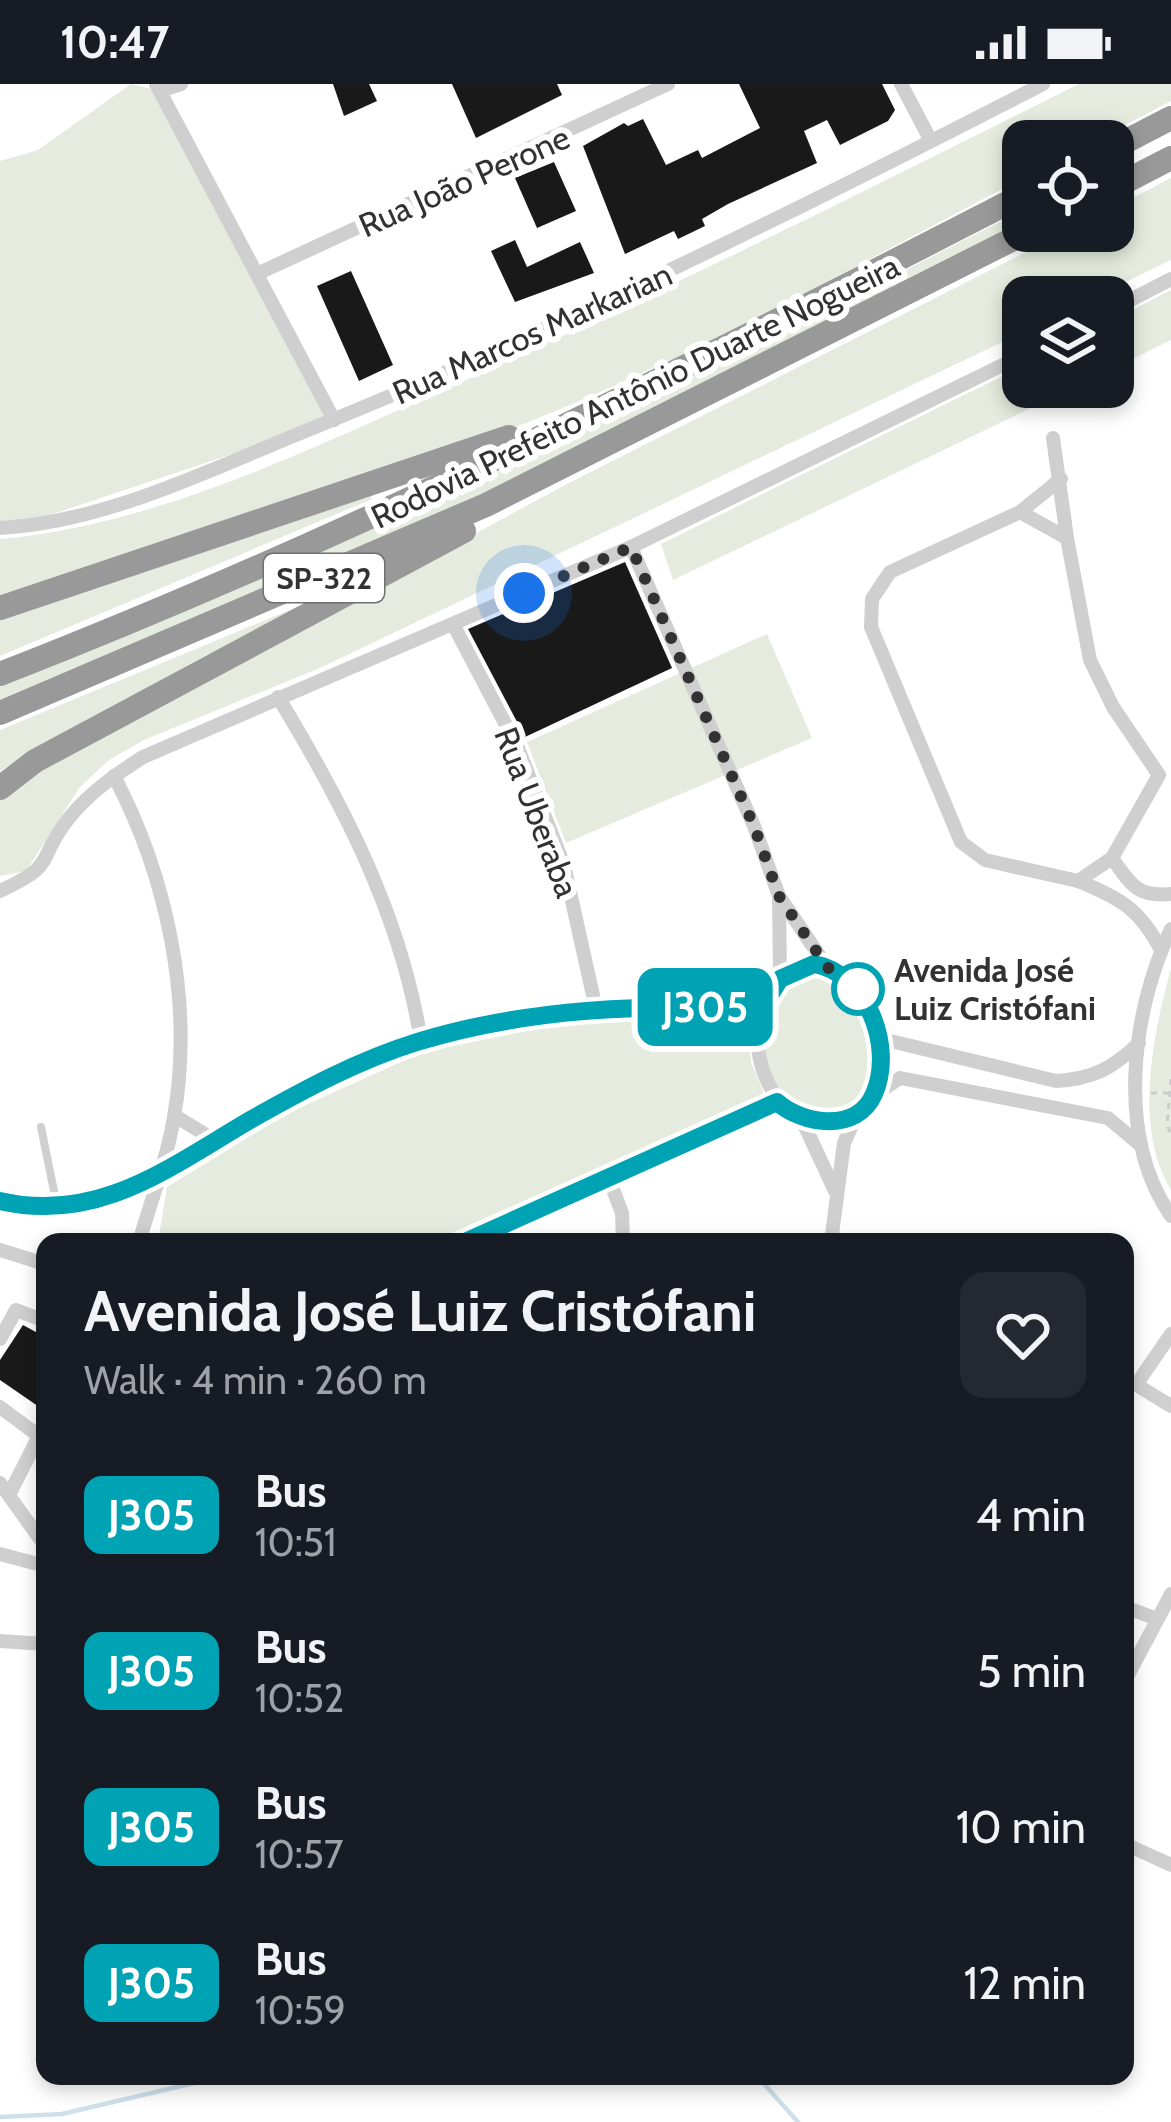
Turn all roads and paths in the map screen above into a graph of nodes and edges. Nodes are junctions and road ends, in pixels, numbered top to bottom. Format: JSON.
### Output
{"nodes":[{"id":1,"x":182,"y":84,"type":"edge"},
{"id":2,"x":668,"y":84,"type":"edge"},
{"id":3,"x":901,"y":84,"type":"edge"},
{"id":4,"x":1043,"y":84,"type":"edge"},
{"id":5,"x":158,"y":87,"type":"edge"},
{"id":6,"x":1171,"y":118,"type":"edge"},
{"id":7,"x":1134,"y":137,"type":"edge"},
{"id":8,"x":931,"y":141,"type":"junction"},
{"id":9,"x":1171,"y":158,"type":"edge"},
{"id":10,"x":1134,"y":177,"type":"edge"},
{"id":11,"x":1002,"y":205,"type":"edge"},
{"id":12,"x":1002,"y":245,"type":"edge"},
{"id":13,"x":259,"y":273,"type":"junction"},
{"id":14,"x":1171,"y":279,"type":"edge"},
{"id":15,"x":1134,"y":298,"type":"edge"},
{"id":16,"x":1002,"y":365,"type":"edge"},
{"id":17,"x":630,"y":395,"type":"junction"},
{"id":18,"x":334,"y":420,"type":"junction"},
{"id":19,"x":641,"y":429,"type":"junction"},
{"id":20,"x":1053,"y":438,"type":"dead end"},
{"id":21,"x":1061,"y":479,"type":"junction"},
{"id":22,"x":1021,"y":512,"type":"junction"},
{"id":23,"x":0,"y":528,"type":"edge"},
{"id":24,"x":1067,"y":538,"type":"junction"},
{"id":25,"x":631,"y":547,"type":"junction"},
{"id":26,"x":0,"y":608,"type":"edge"},
{"id":27,"x":453,"y":624,"type":"junction"},
{"id":28,"x":0,"y":674,"type":"edge"},
{"id":29,"x":278,"y":697,"type":"junction"},
{"id":30,"x":0,"y":713,"type":"edge"},
{"id":31,"x":114,"y":776,"type":"junction"},
{"id":32,"x":0,"y":788,"type":"edge"},
{"id":33,"x":1112,"y":858,"type":"junction"},
{"id":34,"x":1078,"y":881,"type":"junction"},
{"id":35,"x":3,"y":887,"type":"edge"},
{"id":36,"x":1171,"y":894,"type":"edge"},
{"id":37,"x":1130,"y":895,"type":"junction"},
{"id":38,"x":779,"y":896,"type":"junction"},
{"id":39,"x":1171,"y":929,"type":"edge"},
{"id":40,"x":1161,"y":950,"type":"junction"},
{"id":41,"x":827,"y":967,"type":"junction"},
{"id":42,"x":780,"y":979,"type":"junction"},
{"id":43,"x":596,"y":1009,"type":"junction"},
{"id":44,"x":761,"y":1009,"type":"junction"},
{"id":45,"x":878,"y":1038,"type":"junction"},
{"id":46,"x":421,"y":1041,"type":"junction"},
{"id":47,"x":1139,"y":1042,"type":"junction"},
{"id":48,"x":1042,"y":1078,"type":"junction"},
{"id":49,"x":1171,"y":1079,"type":"edge"},
{"id":50,"x":1170,"y":1093,"type":"edge"},
{"id":51,"x":1137,"y":1094,"type":"junction"},
{"id":52,"x":874,"y":1096,"type":"junction"},
{"id":53,"x":1037,"y":1101,"type":"junction"},
{"id":54,"x":777,"y":1102,"type":"junction"},
{"id":55,"x":858,"y":1112,"type":"junction"},
{"id":56,"x":175,"y":1116,"type":"junction"},
{"id":57,"x":802,"y":1120,"type":"junction"},
{"id":58,"x":41,"y":1127,"type":"dead end"},
{"id":59,"x":1171,"y":1135,"type":"edge"},
{"id":60,"x":216,"y":1141,"type":"junction"},
{"id":61,"x":1139,"y":1144,"type":"junction"},
{"id":62,"x":158,"y":1177,"type":"junction"},
{"id":63,"x":609,"y":1179,"type":"junction"},
{"id":64,"x":836,"y":1193,"type":"junction"},
{"id":65,"x":0,"y":1201,"type":"edge"},
{"id":66,"x":58,"y":1207,"type":"junction"},
{"id":67,"x":1171,"y":1216,"type":"edge"},
{"id":68,"x":142,"y":1233,"type":"edge"},
{"id":69,"x":486,"y":1233,"type":"edge"},
{"id":70,"x":623,"y":1233,"type":"edge"},
{"id":71,"x":832,"y":1233,"type":"edge"},
{"id":72,"x":0,"y":1250,"type":"edge"},
{"id":73,"x":36,"y":1261,"type":"edge"},
{"id":74,"x":36,"y":1318,"type":"edge"},
{"id":75,"x":1171,"y":1334,"type":"edge"},
{"id":76,"x":0,"y":1340,"type":"edge"},
{"id":77,"x":1134,"y":1378,"type":"edge"},
{"id":78,"x":1134,"y":1384,"type":"edge"},
{"id":79,"x":1171,"y":1406,"type":"edge"},
{"id":80,"x":0,"y":1407,"type":"edge"},
{"id":81,"x":36,"y":1435,"type":"edge"},
{"id":82,"x":36,"y":1448,"type":"edge"},
{"id":83,"x":5,"y":1488,"type":"edge"},
{"id":84,"x":36,"y":1533,"type":"edge"},
{"id":85,"x":0,"y":1554,"type":"edge"},
{"id":86,"x":36,"y":1564,"type":"edge"},
{"id":87,"x":1171,"y":1594,"type":"edge"},
{"id":88,"x":1134,"y":1610,"type":"edge"},
{"id":89,"x":1157,"y":1619,"type":"junction"},
{"id":90,"x":0,"y":1641,"type":"edge"},
{"id":91,"x":36,"y":1643,"type":"edge"},
{"id":92,"x":1134,"y":1663,"type":"edge"},
{"id":93,"x":1134,"y":1848,"type":"edge"},
{"id":94,"x":1171,"y":1865,"type":"edge"}],
"edges":[{"from":1,"to":5,"type":"street"},
{"from":2,"to":13,"type":"street","name":"Rua João Perone"},
{"from":3,"to":8,"type":"street"},
{"from":4,"to":8,"type":"street","name":"Rua Marcos Markarian"},
{"from":5,"to":13,"type":"street"},
{"from":6,"to":7,"type":"highway"},
{"from":8,"to":18,"type":"street","name":"Rua Marcos Markarian"},
{"from":9,"to":10,"type":"highway"},
{"from":11,"to":17,"type":"highway","name":"Rodovia Prefeito Antônio Duarte Nogueira","number":"SP-322"},
{"from":12,"to":19,"type":"highway","name":"Rodovia Prefeito Antônio Duarte Nogueira","number":"SP-322"},
{"from":13,"to":18,"type":"street"},
{"from":14,"to":15,"type":"street"},
{"from":16,"to":25,"type":"street"},
{"from":17,"to":26,"type":"highway"},
{"from":17,"to":28,"type":"highway","name":"Rodovia Prefeito Antônio Duarte Nogueira","number":"SP-322"},
{"from":18,"to":23,"type":"street","name":"Rua Marcos Markarian"},
{"from":19,"to":30,"type":"highway","name":"Rodovia Prefeito Antônio Duarte Nogueira","number":"SP-322"},
{"from":19,"to":32,"type":"highway"},
{"from":20,"to":21,"type":"street"},
{"from":21,"to":22,"type":"street"},
{"from":21,"to":24,"type":"street"},
{"from":22,"to":24,"type":"street"},
{"from":22,"to":34,"type":"street"},
{"from":24,"to":33,"type":"street"},
{"from":25,"to":27,"type":"street"},
{"from":25,"to":38,"type":"street"},
{"from":27,"to":29,"type":"street"},
{"from":27,"to":43,"type":"street","name":"Rua Uberaba"},
{"from":29,"to":31,"type":"street"},
{"from":29,"to":46,"type":"street"},
{"from":31,"to":35,"type":"street"},
{"from":31,"to":56,"type":"street"},
{"from":33,"to":34,"type":"street"},
{"from":33,"to":37,"type":"street"},
{"from":34,"to":37,"type":"street"},
{"from":36,"to":37,"type":"street"},
{"from":37,"to":40,"type":"street"},
{"from":38,"to":41,"type":"street"},
{"from":38,"to":42,"type":"street"},
{"from":39,"to":40,"type":"street"},
{"from":40,"to":47,"type":"street"},
{"from":41,"to":42,"type":"street"},
{"from":41,"to":45,"type":"street"},
{"from":42,"to":44,"type":"street"},
{"from":43,"to":44,"type":"street"},
{"from":43,"to":46,"type":"street"},
{"from":44,"to":54,"type":"street"},
{"from":45,"to":48,"type":"street"},
{"from":45,"to":52,"type":"street"},
{"from":46,"to":60,"type":"street"},
{"from":47,"to":48,"type":"street"},
{"from":47,"to":51,"type":"street"},
{"from":48,"to":53,"type":"street"},
{"from":49,"to":50,"type":"path"},
{"from":50,"to":51,"type":"path"},
{"from":50,"to":59,"type":"path"},
{"from":51,"to":61,"type":"street"},
{"from":52,"to":53,"type":"street"},
{"from":52,"to":55,"type":"street"},
{"from":53,"to":61,"type":"street"},
{"from":54,"to":57,"type":"street"},
{"from":54,"to":63,"type":"street"},
{"from":55,"to":57,"type":"street"},
{"from":55,"to":64,"type":"street"},
{"from":56,"to":60,"type":"street"},
{"from":56,"to":62,"type":"street"},
{"from":57,"to":64,"type":"street"},
{"from":58,"to":66,"type":"lane"},
{"from":60,"to":62,"type":"street"},
{"from":61,"to":67,"type":"street"},
{"from":62,"to":66,"type":"street"},
{"from":62,"to":68,"type":"street"},
{"from":63,"to":69,"type":"street"},
{"from":63,"to":70,"type":"street"},
{"from":64,"to":71,"type":"street"},
{"from":65,"to":66,"type":"street"},
{"from":72,"to":73,"type":"street"},
{"from":74,"to":76,"type":"street"},
{"from":75,"to":77,"type":"street"},
{"from":78,"to":79,"type":"street"},
{"from":80,"to":81,"type":"street"},
{"from":82,"to":83,"type":"street"},
{"from":83,"to":84,"type":"street"},
{"from":85,"to":86,"type":"street"},
{"from":87,"to":89,"type":"street"},
{"from":88,"to":89,"type":"street"},
{"from":89,"to":92,"type":"street"},
{"from":90,"to":91,"type":"street"},
{"from":93,"to":94,"type":"street"}]}
